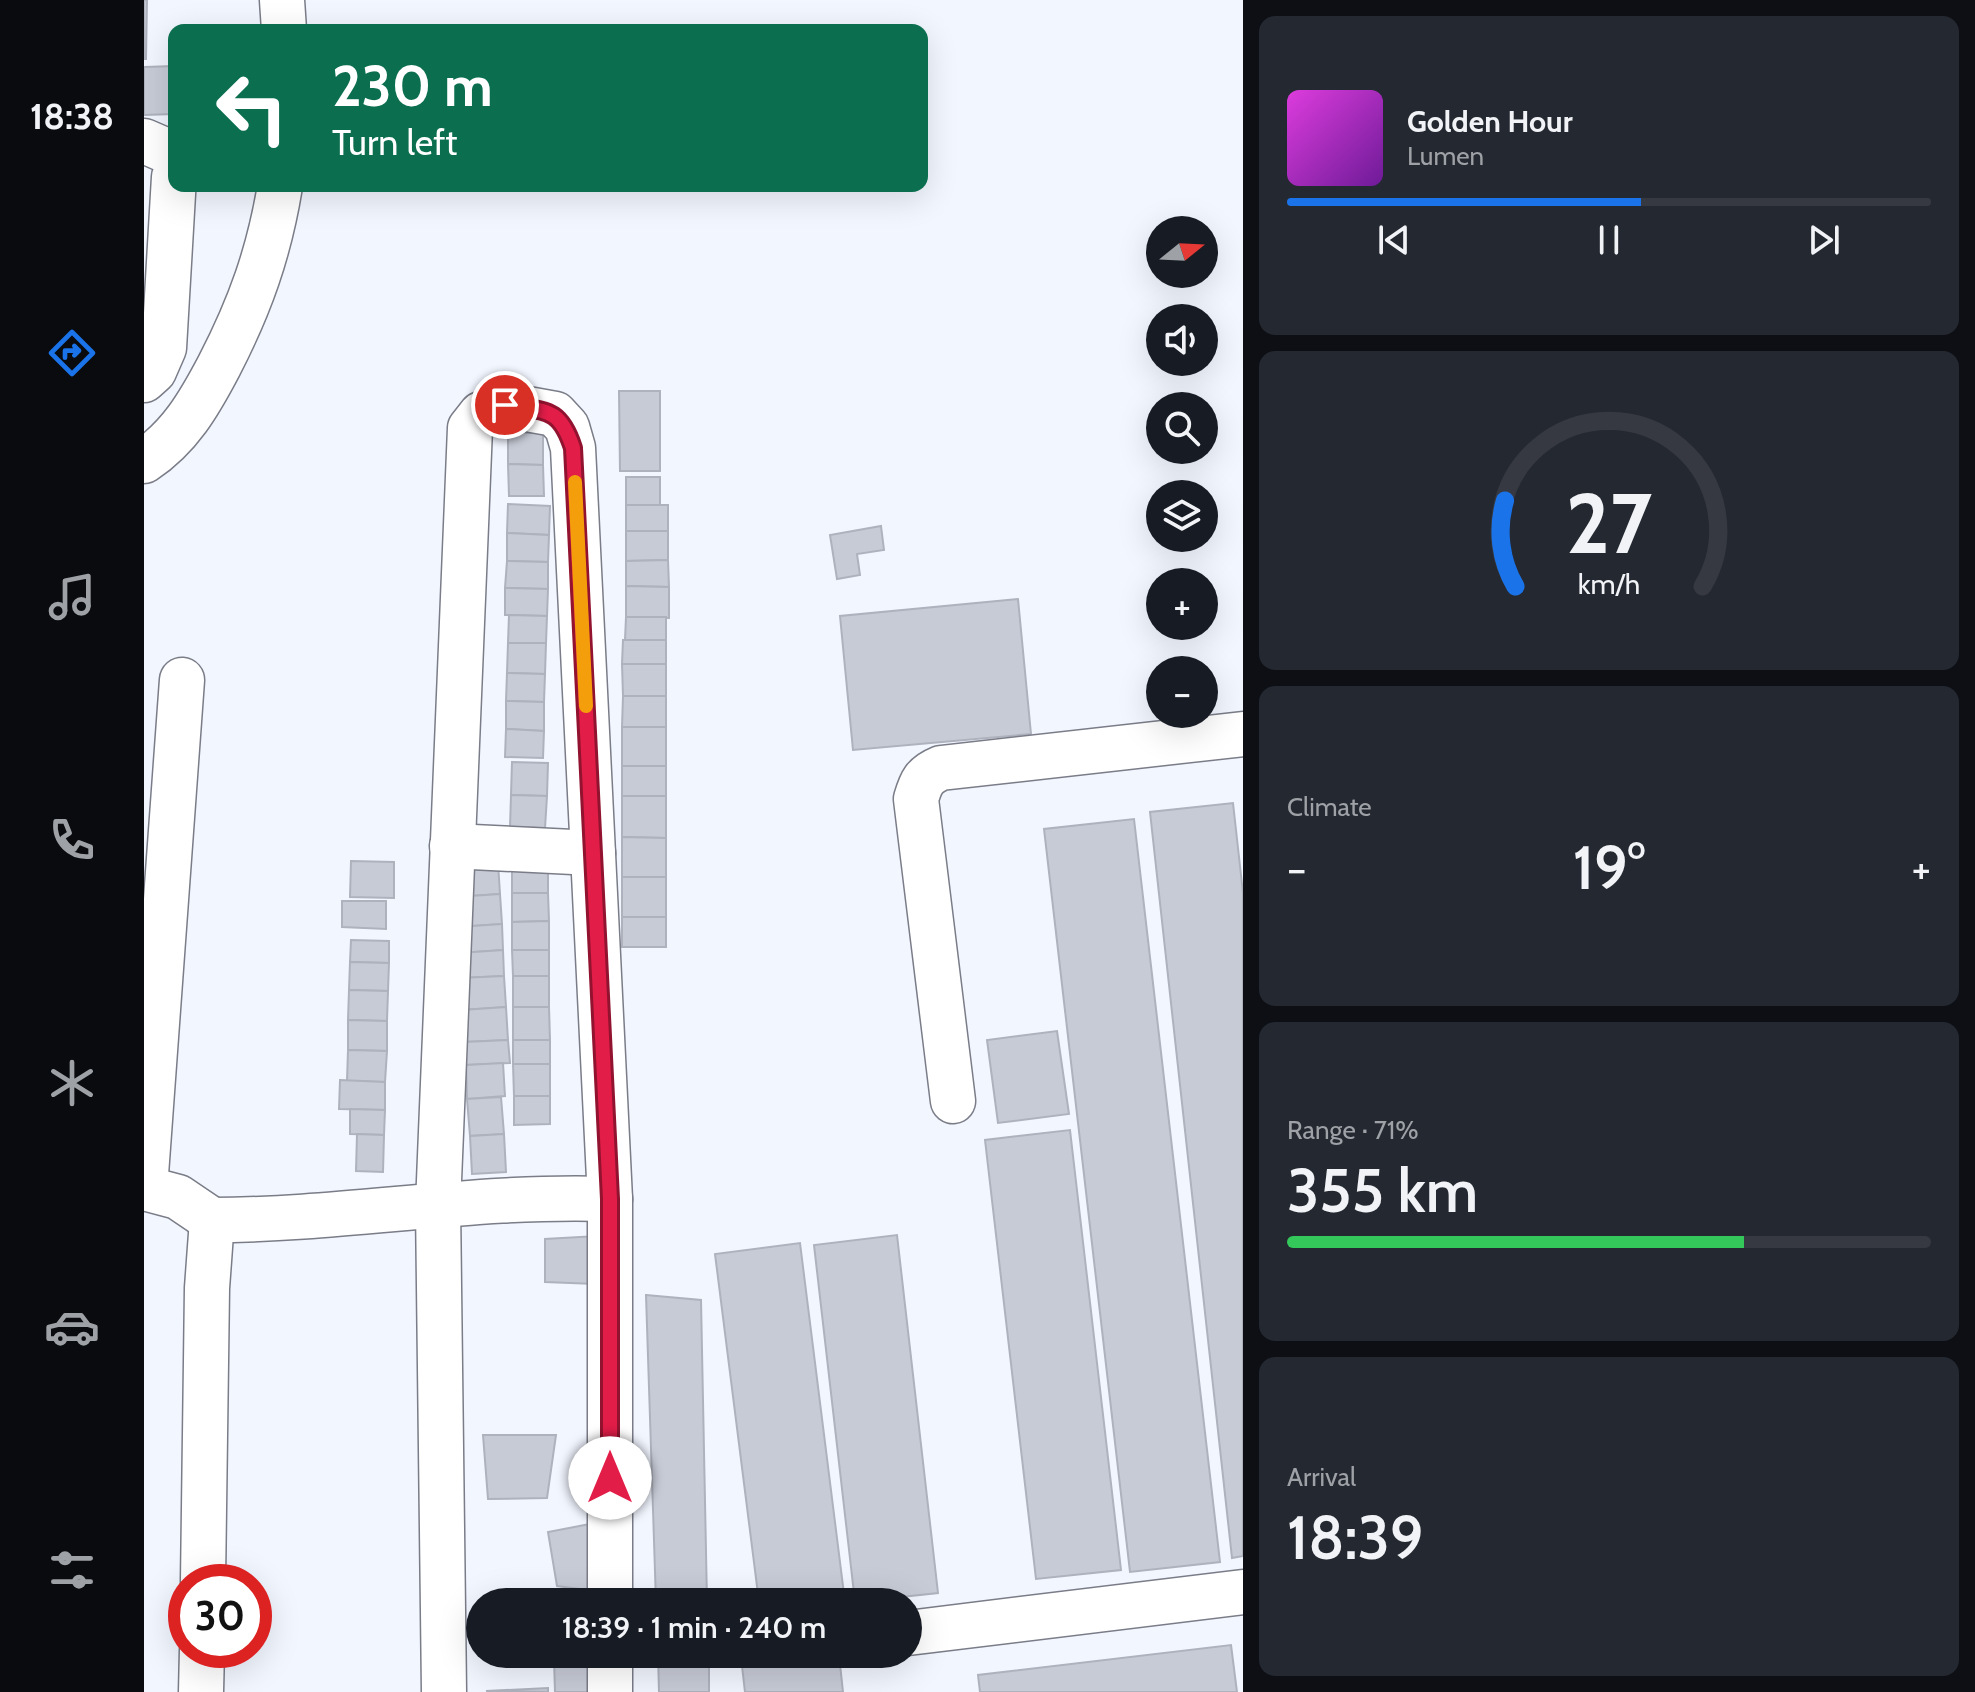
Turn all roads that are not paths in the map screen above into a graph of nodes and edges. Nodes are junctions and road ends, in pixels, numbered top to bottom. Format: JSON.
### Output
{"nodes":[{"id":1,"x":282,"y":0,"type":"edge"},
{"id":2,"x":284,"y":24,"type":"edge"},
{"id":3,"x":144,"y":141,"type":"edge"},
{"id":4,"x":166,"y":178,"type":"edge"},
{"id":5,"x":279,"y":192,"type":"edge"},
{"id":6,"x":144,"y":380,"type":"edge"},
{"id":7,"x":144,"y":461,"type":"edge"},
{"id":8,"x":182,"y":680,"type":"dead end"},
{"id":9,"x":1243,"y":734,"type":"edge"},
{"id":10,"x":452,"y":846,"type":"junction"},
{"id":11,"x":593,"y":853,"type":"junction"},
{"id":12,"x":953,"y":1101,"type":"dead end"},
{"id":13,"x":144,"y":1188,"type":"edge"},
{"id":14,"x":610,"y":1199,"type":"junction"},
{"id":15,"x":438,"y":1205,"type":"junction"},
{"id":16,"x":212,"y":1220,"type":"junction"},
{"id":17,"x":203,"y":1564,"type":"edge"},
{"id":18,"x":610,"y":1588,"type":"edge"},
{"id":19,"x":1243,"y":1592,"type":"edge"},
{"id":20,"x":922,"y":1631,"type":"edge"},
{"id":21,"x":202,"y":1668,"type":"edge"},
{"id":22,"x":610,"y":1668,"type":"edge"},
{"id":23,"x":201,"y":1692,"type":"edge"},
{"id":24,"x":444,"y":1692,"type":"edge"},
{"id":25,"x":610,"y":1692,"type":"edge"}],
"edges":[{"from":1,"to":2,"type":"street"},
{"from":3,"to":4,"type":"street"},
{"from":4,"to":6,"type":"street"},
{"from":5,"to":7,"type":"street"},
{"from":8,"to":13,"type":"street"},
{"from":9,"to":12,"type":"street"},
{"from":10,"to":11,"type":"street"},
{"from":10,"to":11,"type":"street"},
{"from":10,"to":15,"type":"street"},
{"from":11,"to":14,"type":"street"},
{"from":13,"to":16,"type":"street"},
{"from":14,"to":15,"type":"street"},
{"from":14,"to":18,"type":"street"},
{"from":15,"to":16,"type":"street"},
{"from":15,"to":24,"type":"street"},
{"from":16,"to":17,"type":"street"},
{"from":19,"to":20,"type":"street"},
{"from":21,"to":23,"type":"street"},
{"from":22,"to":25,"type":"street"}]}
